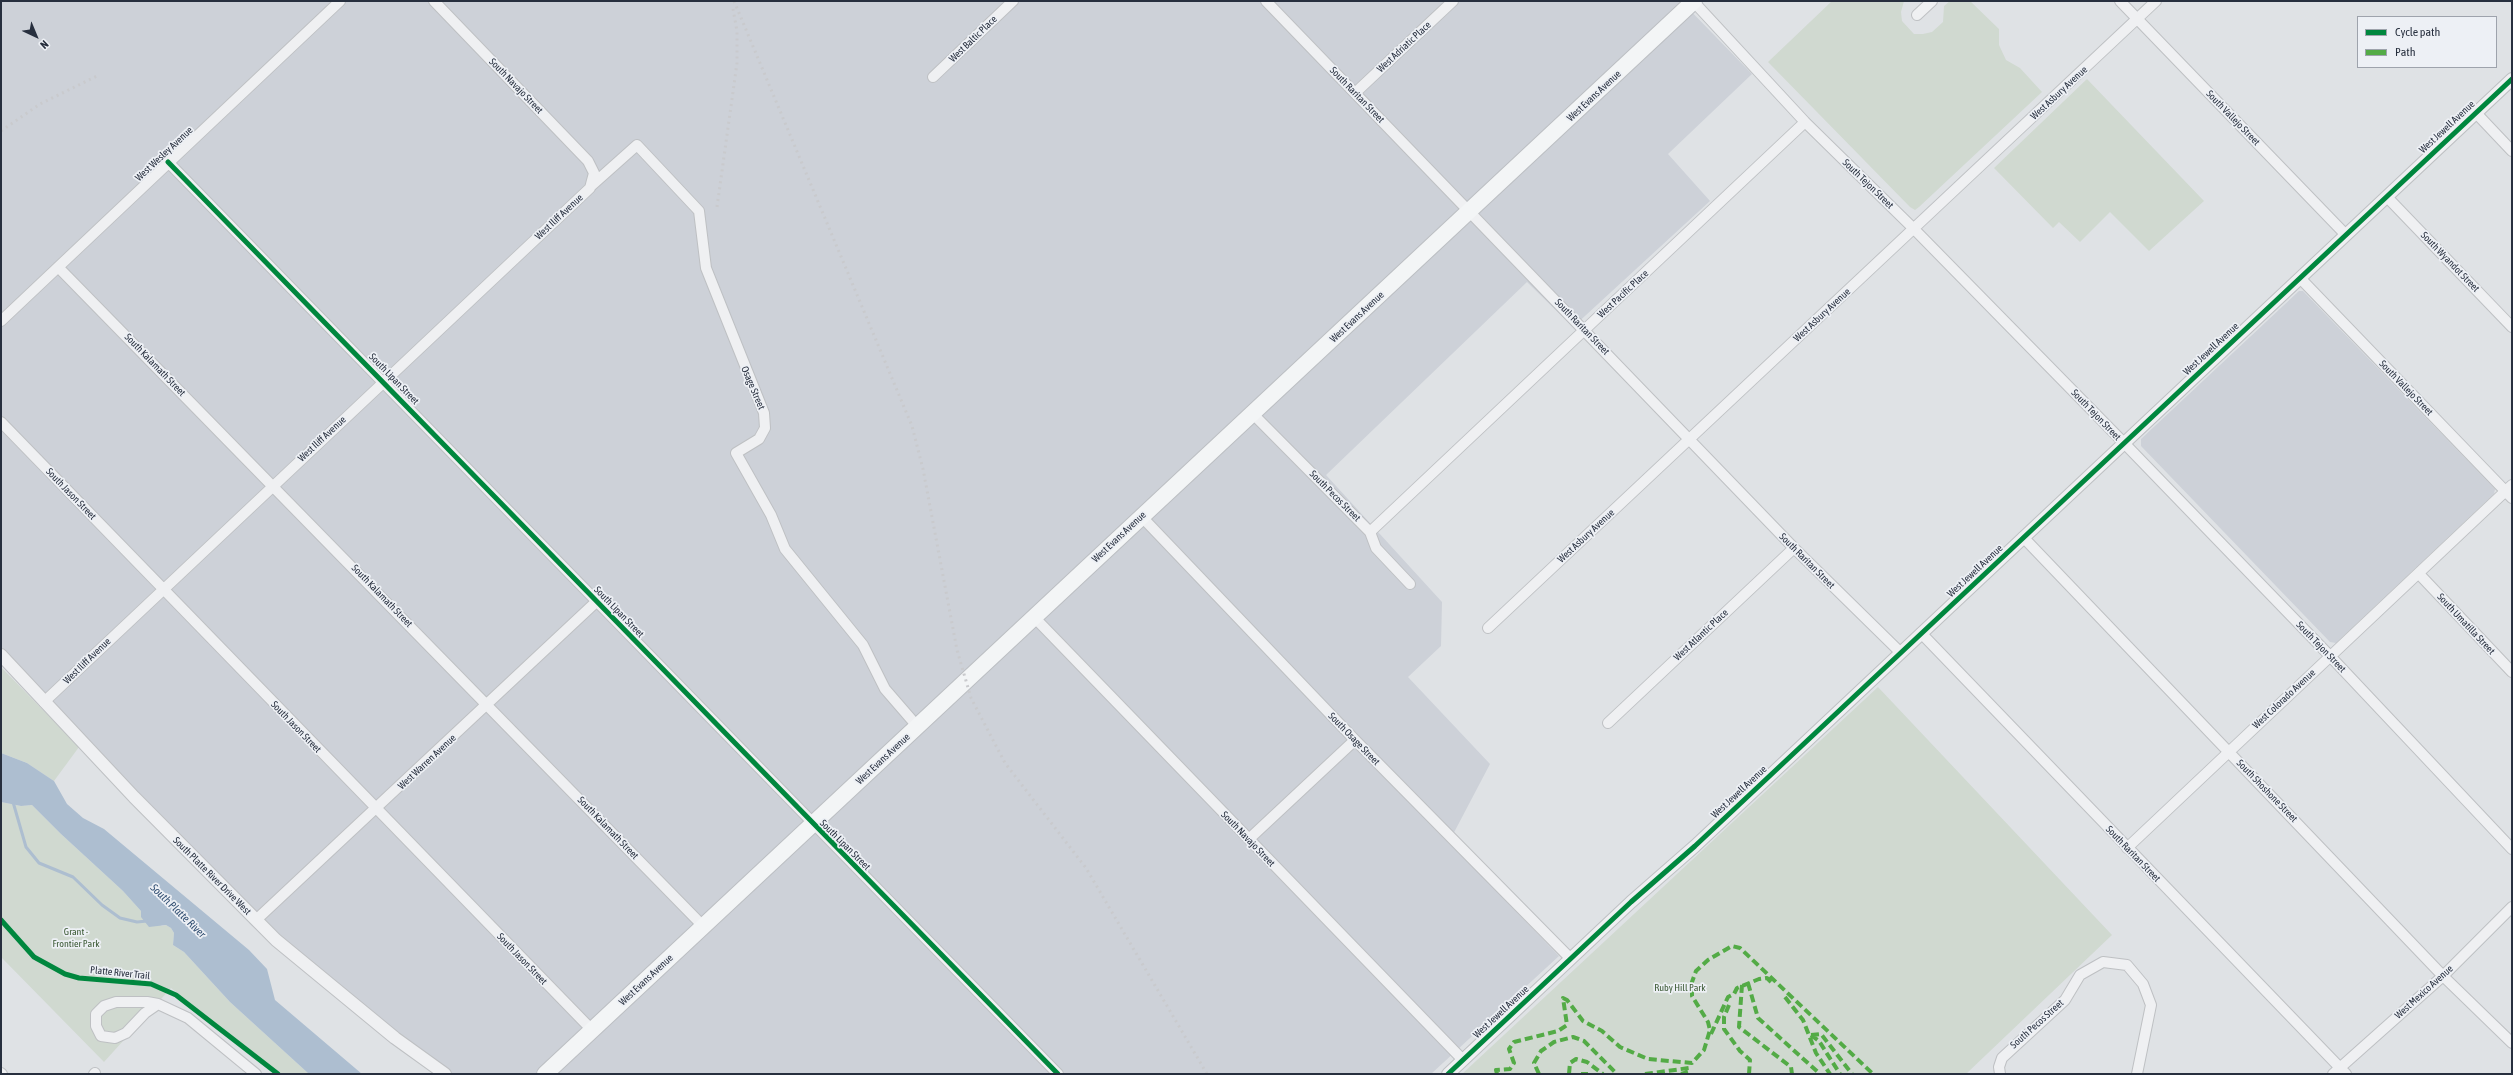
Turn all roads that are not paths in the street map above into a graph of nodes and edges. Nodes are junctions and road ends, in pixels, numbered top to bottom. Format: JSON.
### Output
{"nodes":[{"id":1,"x":340,"y":1,"type":"edge"},
{"id":2,"x":434,"y":1,"type":"edge"},
{"id":3,"x":1013,"y":1,"type":"edge"},
{"id":4,"x":1266,"y":1,"type":"edge"},
{"id":5,"x":1453,"y":1,"type":"edge"},
{"id":6,"x":1693,"y":1,"type":"edge"},
{"id":7,"x":1932,"y":1,"type":"edge"},
{"id":8,"x":2120,"y":1,"type":"edge"},
{"id":9,"x":2156,"y":1,"type":"edge"},
{"id":10,"x":1917,"y":15,"type":"dead end"},
{"id":11,"x":2138,"y":19,"type":"junction"},
{"id":12,"x":934,"y":77,"type":"dead end"},
{"id":13,"x":2512,"y":79,"type":"edge"},
{"id":14,"x":1355,"y":93,"type":"junction"},
{"id":15,"x":2476,"y":113,"type":"junction"},
{"id":16,"x":1805,"y":122,"type":"junction"},
{"id":17,"x":2512,"y":151,"type":"edge"},
{"id":18,"x":168,"y":162,"type":"junction"},
{"id":19,"x":594,"y":173,"type":"joint"},
{"id":20,"x":590,"y":188,"type":"junction"},
{"id":21,"x":2387,"y":197,"type":"junction"},
{"id":22,"x":1470,"y":212,"type":"junction"},
{"id":23,"x":1914,"y":229,"type":"junction"},
{"id":24,"x":2346,"y":235,"type":"junction"},
{"id":25,"x":58,"y":267,"type":"junction"},
{"id":26,"x":2300,"y":278,"type":"junction"},
{"id":27,"x":1,"y":321,"type":"edge"},
{"id":28,"x":2512,"y":327,"type":"edge"},
{"id":29,"x":1585,"y":330,"type":"junction"},
{"id":30,"x":383,"y":382,"type":"junction"},
{"id":31,"x":1252,"y":413,"type":"junction"},
{"id":32,"x":1,"y":422,"type":"edge"},
{"id":33,"x":1689,"y":439,"type":"junction"},
{"id":34,"x":2124,"y":443,"type":"junction"},
{"id":35,"x":273,"y":486,"type":"junction"},
{"id":36,"x":2510,"y":492,"type":"edge"},
{"id":37,"x":1141,"y":516,"type":"junction"},
{"id":38,"x":1370,"y":532,"type":"junction"},
{"id":39,"x":2024,"y":537,"type":"junction"},
{"id":40,"x":1794,"y":548,"type":"junction"},
{"id":41,"x":2420,"y":575,"type":"junction"},
{"id":42,"x":1410,"y":584,"type":"dead end"},
{"id":43,"x":163,"y":589,"type":"junction"},
{"id":44,"x":596,"y":602,"type":"junction"},
{"id":45,"x":1034,"y":617,"type":"junction"},
{"id":46,"x":1488,"y":628,"type":"dead end"},
{"id":47,"x":1921,"y":633,"type":"junction"},
{"id":48,"x":1900,"y":652,"type":"junction"},
{"id":49,"x":1,"y":655,"type":"edge"},
{"id":50,"x":2330,"y":656,"type":"junction"},
{"id":51,"x":2512,"y":672,"type":"edge"},
{"id":52,"x":44,"y":702,"type":"junction"},
{"id":53,"x":488,"y":704,"type":"junction"},
{"id":54,"x":1608,"y":723,"type":"dead end"},
{"id":55,"x":917,"y":726,"type":"junction"},
{"id":56,"x":1355,"y":740,"type":"junction"},
{"id":57,"x":2228,"y":750,"type":"junction"},
{"id":58,"x":376,"y":809,"type":"junction"},
{"id":59,"x":812,"y":824,"type":"junction"},
{"id":60,"x":1249,"y":839,"type":"junction"},
{"id":61,"x":2127,"y":848,"type":"junction"},
{"id":62,"x":2512,"y":849,"type":"edge"},
{"id":63,"x":2512,"y":907,"type":"edge"},
{"id":64,"x":256,"y":920,"type":"junction"},
{"id":65,"x":704,"y":926,"type":"junction"},
{"id":66,"x":1571,"y":959,"type":"junction"},
{"id":67,"x":2443,"y":976,"type":"junction"},
{"id":68,"x":158,"y":1004,"type":"junction"},
{"id":69,"x":592,"y":1030,"type":"junction"},
{"id":70,"x":2512,"y":1043,"type":"edge"},
{"id":71,"x":1463,"y":1060,"type":"junction"},
{"id":72,"x":2339,"y":1072,"type":"edge"},
{"id":73,"x":256,"y":1074,"type":"edge"},
{"id":74,"x":445,"y":1074,"type":"edge"},
{"id":75,"x":545,"y":1074,"type":"edge"},
{"id":76,"x":1058,"y":1074,"type":"edge"},
{"id":77,"x":1448,"y":1074,"type":"edge"},
{"id":78,"x":2000,"y":1074,"type":"edge"},
{"id":79,"x":2137,"y":1074,"type":"edge"}],
"edges":[{"from":1,"to":18,"type":"street","name":"West Wesley Avenue"},
{"from":2,"to":19,"type":"street","name":"South Navajo Street"},
{"from":3,"to":12,"type":"street","name":"West Baltic Place"},
{"from":4,"to":14,"type":"street","name":"South Raritan Street"},
{"from":5,"to":14,"type":"street","name":"West Adriatic Place"},
{"from":6,"to":16,"type":"street","name":"South Tejon Street"},
{"from":6,"to":22,"type":"main road","name":"West Evans Avenue"},
{"from":7,"to":10,"type":"street"},
{"from":8,"to":11,"type":"street","name":"South Vallejo Street"},
{"from":9,"to":11,"type":"street","name":"West Asbury Avenue"},
{"from":11,"to":23,"type":"street","name":"West Asbury Avenue"},
{"from":11,"to":24,"type":"street","name":"South Vallejo Street"},
{"from":13,"to":15,"type":"street","name":"West Jewell Avenue"},
{"from":14,"to":22,"type":"street","name":"South Raritan Street"},
{"from":15,"to":17,"type":"street"},
{"from":15,"to":21,"type":"street","name":"West Jewell Avenue"},
{"from":16,"to":23,"type":"street","name":"South Tejon Street"},
{"from":16,"to":29,"type":"street","name":"West Pacific Place"},
{"from":18,"to":25,"type":"street","name":"West Wesley Avenue"},
{"from":18,"to":30,"type":"street","name":"South Lipan Street"},
{"from":19,"to":20,"type":"street","name":"West Iliff Avenue"},
{"from":20,"to":30,"type":"street","name":"West Iliff Avenue"},
{"from":20,"to":55,"type":"street","name":"Osage Street"},
{"from":21,"to":24,"type":"street","name":"West Jewell Avenue"},
{"from":21,"to":28,"type":"street","name":"South Wyandot Street"},
{"from":22,"to":29,"type":"street","name":"South Raritan Street"},
{"from":22,"to":31,"type":"main road","name":"West Evans Avenue"},
{"from":23,"to":33,"type":"street","name":"West Asbury Avenue"},
{"from":23,"to":34,"type":"street","name":"South Tejon Street"},
{"from":24,"to":26,"type":"street","name":"West Jewell Avenue"},
{"from":25,"to":27,"type":"street","name":"West Wesley Avenue"},
{"from":25,"to":35,"type":"street","name":"South Kalamath Street"},
{"from":26,"to":34,"type":"street","name":"West Jewell Avenue"},
{"from":26,"to":36,"type":"street","name":"South Vallejo Street"},
{"from":29,"to":33,"type":"street","name":"South Raritan Street"},
{"from":29,"to":38,"type":"street","name":"West Pacific Place"},
{"from":30,"to":35,"type":"street","name":"West Iliff Avenue"},
{"from":30,"to":44,"type":"street","name":"South Lipan Street"},
{"from":31,"to":37,"type":"main road","name":"West Evans Avenue"},
{"from":31,"to":38,"type":"street","name":"South Pecos Street"},
{"from":32,"to":43,"type":"street","name":"South Jason Street"},
{"from":33,"to":40,"type":"street","name":"South Raritan Street"},
{"from":33,"to":46,"type":"street","name":"West Asbury Avenue"},
{"from":34,"to":39,"type":"street","name":"West Jewell Avenue"},
{"from":34,"to":50,"type":"street","name":"South Tejon Street"},
{"from":35,"to":43,"type":"street","name":"West Iliff Avenue"},
{"from":35,"to":53,"type":"street","name":"South Kalamath Street"},
{"from":36,"to":41,"type":"street","name":"West Colorado Avenue"},
{"from":37,"to":45,"type":"main road","name":"West Evans Avenue"},
{"from":37,"to":56,"type":"street","name":"South Osage Street"},
{"from":38,"to":42,"type":"street","name":"South Pecos Street"},
{"from":39,"to":47,"type":"street","name":"West Jewell Avenue"},
{"from":39,"to":57,"type":"street","name":"South Shoshone Street"},
{"from":40,"to":48,"type":"street","name":"South Raritan Street"},
{"from":40,"to":54,"type":"street","name":"West Atlantic Place"},
{"from":41,"to":50,"type":"street","name":"West Colorado Avenue"},
{"from":41,"to":51,"type":"street","name":"South Umatilla Street"},
{"from":43,"to":52,"type":"street","name":"West Iliff Avenue"},
{"from":43,"to":58,"type":"street","name":"South Jason Street"},
{"from":44,"to":53,"type":"street","name":"West Warren Avenue"},
{"from":44,"to":59,"type":"street","name":"South Lipan Street"},
{"from":45,"to":55,"type":"main road","name":"West Evans Avenue"},
{"from":45,"to":60,"type":"street","name":"South Navajo Street"},
{"from":47,"to":48,"type":"street","name":"West Jewell Avenue"},
{"from":47,"to":61,"type":"street","name":"South Raritan Street"},
{"from":48,"to":66,"type":"street","name":"West Jewell Avenue"},
{"from":49,"to":52,"type":"street","name":"South Platte River Drive West"},
{"from":50,"to":57,"type":"street","name":"West Colorado Avenue"},
{"from":50,"to":62,"type":"street","name":"South Tejon Street"},
{"from":52,"to":64,"type":"street","name":"South Platte River Drive West"},
{"from":53,"to":58,"type":"street","name":"West Warren Avenue"},
{"from":53,"to":65,"type":"street","name":"South Kalamath Street"},
{"from":55,"to":59,"type":"main road","name":"West Evans Avenue"},
{"from":56,"to":60,"type":"street"},
{"from":56,"to":66,"type":"street","name":"South Osage Street"},
{"from":57,"to":61,"type":"street","name":"West Colorado Avenue"},
{"from":57,"to":67,"type":"street","name":"South Shoshone Street"},
{"from":58,"to":64,"type":"street","name":"West Warren Avenue"},
{"from":58,"to":69,"type":"street","name":"South Jason Street"},
{"from":59,"to":65,"type":"main road","name":"West Evans Avenue"},
{"from":59,"to":76,"type":"street","name":"South Lipan Street"},
{"from":60,"to":71,"type":"street","name":"South Navajo Street"},
{"from":61,"to":72,"type":"street","name":"South Raritan Street"},
{"from":63,"to":67,"type":"street","name":"West Mexico Avenue"},
{"from":64,"to":74,"type":"street","name":"South Platte River Drive West"},
{"from":65,"to":69,"type":"main road","name":"West Evans Avenue"},
{"from":66,"to":71,"type":"street","name":"West Jewell Avenue"},
{"from":67,"to":70,"type":"street","name":"South Shoshone Street"},
{"from":67,"to":72,"type":"street","name":"West Mexico Avenue"},
{"from":68,"to":68,"type":"street"},
{"from":68,"to":73,"type":"street"},
{"from":69,"to":75,"type":"main road","name":"West Evans Avenue"},
{"from":71,"to":77,"type":"street","name":"West Jewell Avenue"},
{"from":78,"to":79,"type":"street","name":"South Pecos Street"}]}
